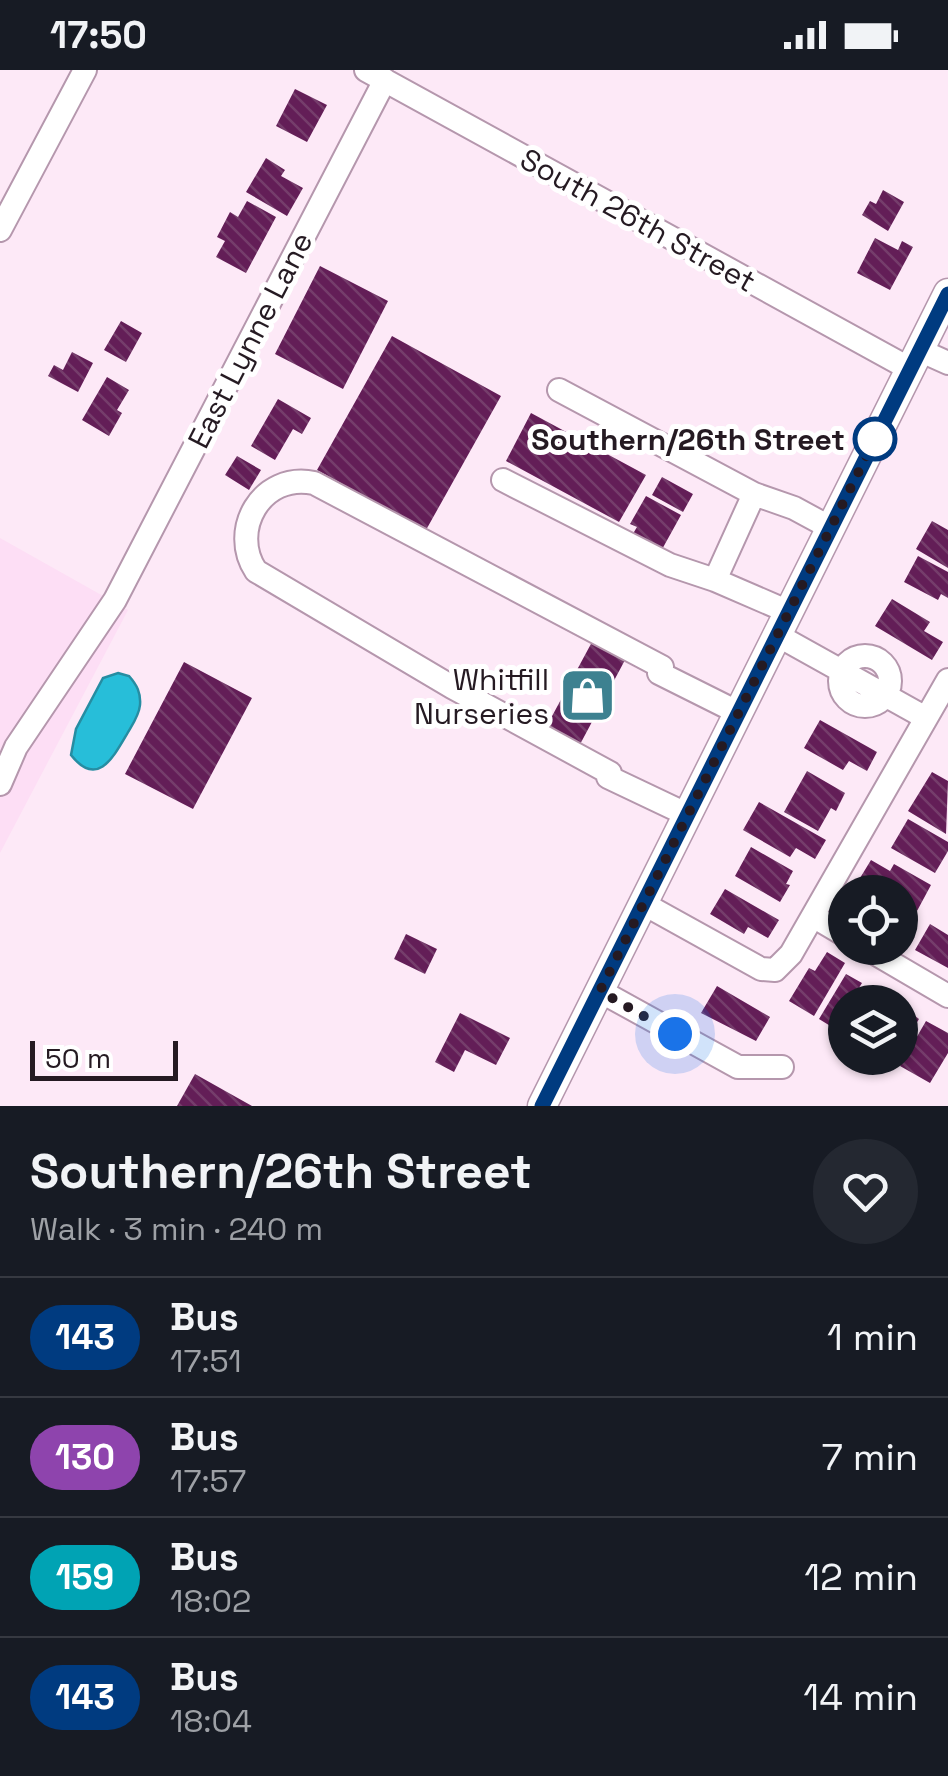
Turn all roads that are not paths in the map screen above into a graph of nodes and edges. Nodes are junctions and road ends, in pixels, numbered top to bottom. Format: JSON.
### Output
{"nodes":[{"id":1,"x":85,"y":70,"type":"edge"},
{"id":2,"x":376,"y":75,"type":"edge"},
{"id":3,"x":0,"y":230,"type":"edge"},
{"id":4,"x":948,"y":294,"type":"edge"},
{"id":5,"x":914,"y":360,"type":"junction"},
{"id":6,"x":948,"y":363,"type":"edge"},
{"id":7,"x":559,"y":390,"type":"dead end"},
{"id":8,"x":503,"y":480,"type":"dead end"},
{"id":9,"x":754,"y":494,"type":"junction"},
{"id":10,"x":831,"y":528,"type":"junction"},
{"id":11,"x":714,"y":580,"type":"junction"},
{"id":12,"x":783,"y":624,"type":"junction"},
{"id":13,"x":842,"y":672,"type":"junction"},
{"id":14,"x":948,"y":680,"type":"edge"},
{"id":15,"x":886,"y":696,"type":"junction"},
{"id":16,"x":739,"y":713,"type":"junction"},
{"id":17,"x":926,"y":718,"type":"junction"},
{"id":18,"x":0,"y":784,"type":"edge"},
{"id":19,"x":688,"y":815,"type":"junction"},
{"id":20,"x":644,"y":904,"type":"junction"},
{"id":21,"x":813,"y":916,"type":"junction"},
{"id":22,"x":828,"y":925,"type":"edge"},
{"id":23,"x":895,"y":965,"type":"edge"},
{"id":24,"x":600,"y":991,"type":"junction"},
{"id":25,"x":948,"y":996,"type":"edge"},
{"id":26,"x":782,"y":1066,"type":"dead end"},
{"id":27,"x":542,"y":1106,"type":"edge"}],
"edges":[{"from":1,"to":3,"type":"street"},
{"from":2,"to":5,"type":"street","name":"South 26th Street"},
{"from":2,"to":18,"type":"street","name":"East Lynne Lane"},
{"from":4,"to":5,"type":"main road"},
{"from":5,"to":6,"type":"street","name":"South 26th Street"},
{"from":5,"to":10,"type":"main road"},
{"from":7,"to":9,"type":"street"},
{"from":8,"to":11,"type":"street"},
{"from":9,"to":10,"type":"street"},
{"from":9,"to":11,"type":"street"},
{"from":10,"to":12,"type":"main road"},
{"from":11,"to":12,"type":"street"},
{"from":12,"to":13,"type":"street"},
{"from":12,"to":16,"type":"main road"},
{"from":13,"to":15,"type":"street"},
{"from":13,"to":15,"type":"street"},
{"from":14,"to":17,"type":"street"},
{"from":15,"to":17,"type":"street"},
{"from":16,"to":19,"type":"main road"},
{"from":16,"to":19,"type":"street"},
{"from":17,"to":21,"type":"street"},
{"from":19,"to":20,"type":"main road"},
{"from":20,"to":21,"type":"street"},
{"from":20,"to":24,"type":"main road"},
{"from":21,"to":22,"type":"street"},
{"from":23,"to":25,"type":"street"},
{"from":24,"to":26,"type":"street"},
{"from":24,"to":27,"type":"main road"}]}
